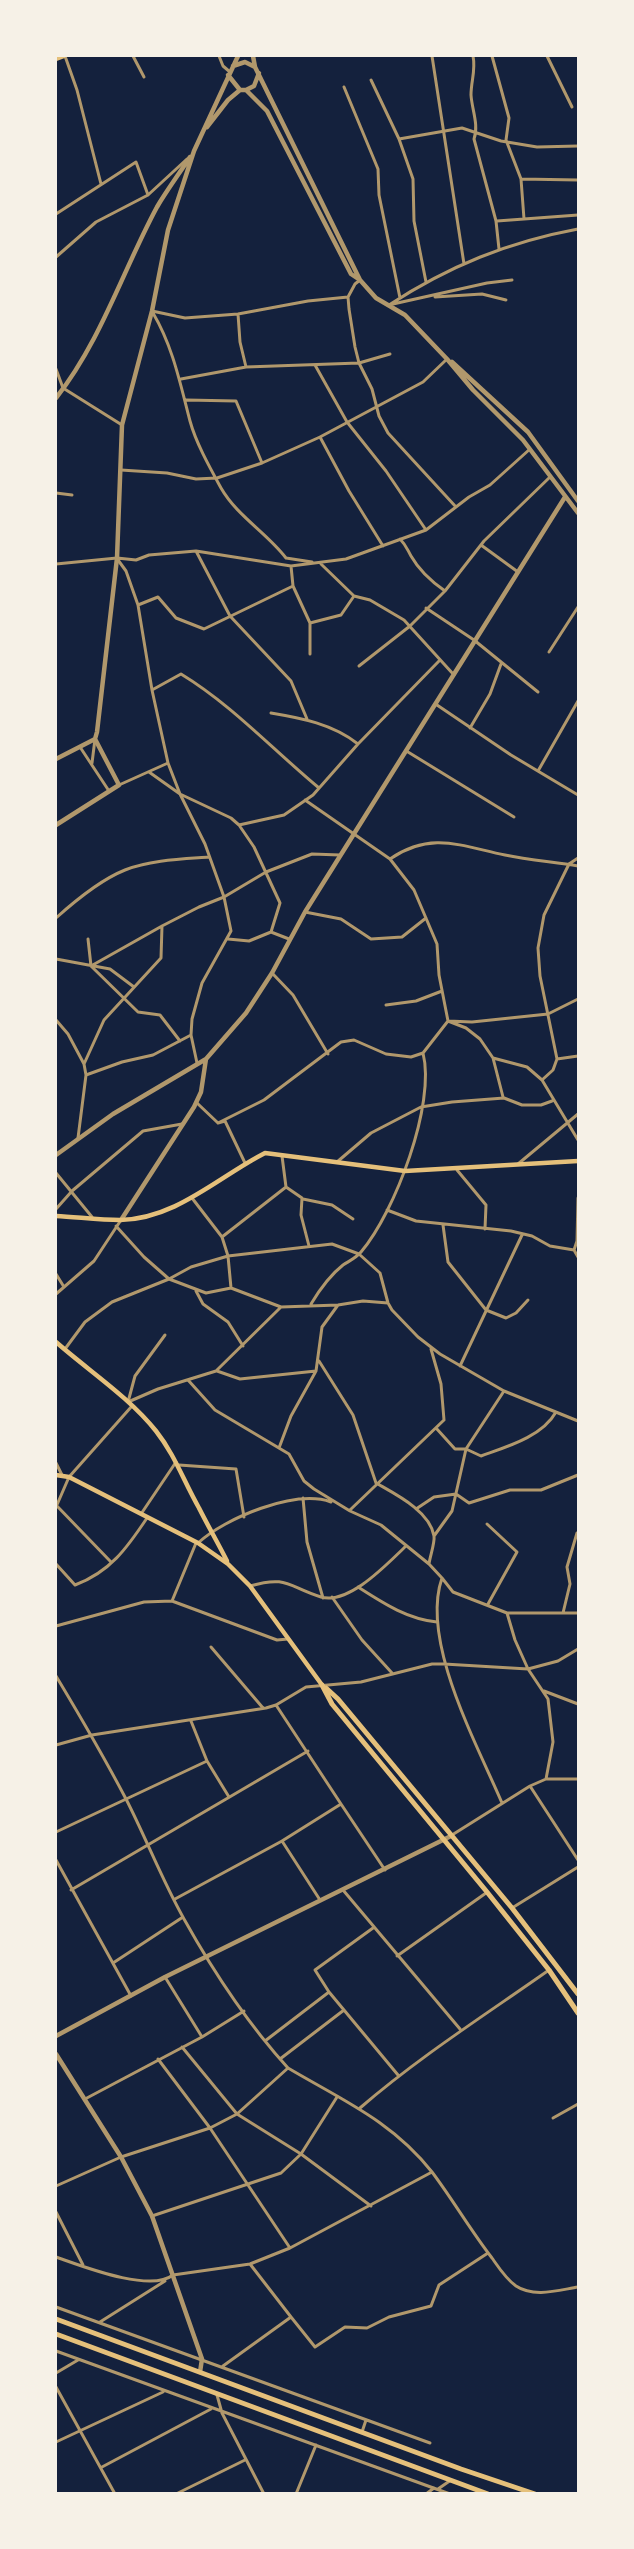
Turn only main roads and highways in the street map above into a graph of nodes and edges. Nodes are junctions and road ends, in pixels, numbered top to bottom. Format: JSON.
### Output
{"nodes":[{"id":1,"x":64,"y":56,"type":"edge"},
{"id":2,"x":56,"y":59,"type":"edge"},
{"id":3,"x":579,"y":1161,"type":"edge"},
{"id":4,"x":56,"y":1216,"type":"edge"},
{"id":5,"x":56,"y":1342,"type":"edge"},
{"id":6,"x":58,"y":1475,"type":"edge"},
{"id":7,"x":228,"y":1564,"type":"junction"},
{"id":8,"x":322,"y":1685,"type":"junction"},
{"id":9,"x":579,"y":1994,"type":"edge"},
{"id":10,"x":579,"y":2013,"type":"edge"},
{"id":11,"x":56,"y":2319,"type":"edge"},
{"id":12,"x":56,"y":2334,"type":"edge"},
{"id":13,"x":488,"y":2493,"type":"edge"},
{"id":14,"x":535,"y":2493,"type":"edge"}],
"edges":[{"from":1,"to":2,"type":"main road"},
{"from":3,"to":4,"type":"main road"},
{"from":5,"to":7,"type":"main road"},
{"from":6,"to":7,"type":"main road"},
{"from":7,"to":8,"type":"main road"},
{"from":8,"to":9,"type":"main road"},
{"from":8,"to":10,"type":"main road"},
{"from":11,"to":14,"type":"main road"},
{"from":12,"to":13,"type":"main road"}]}
